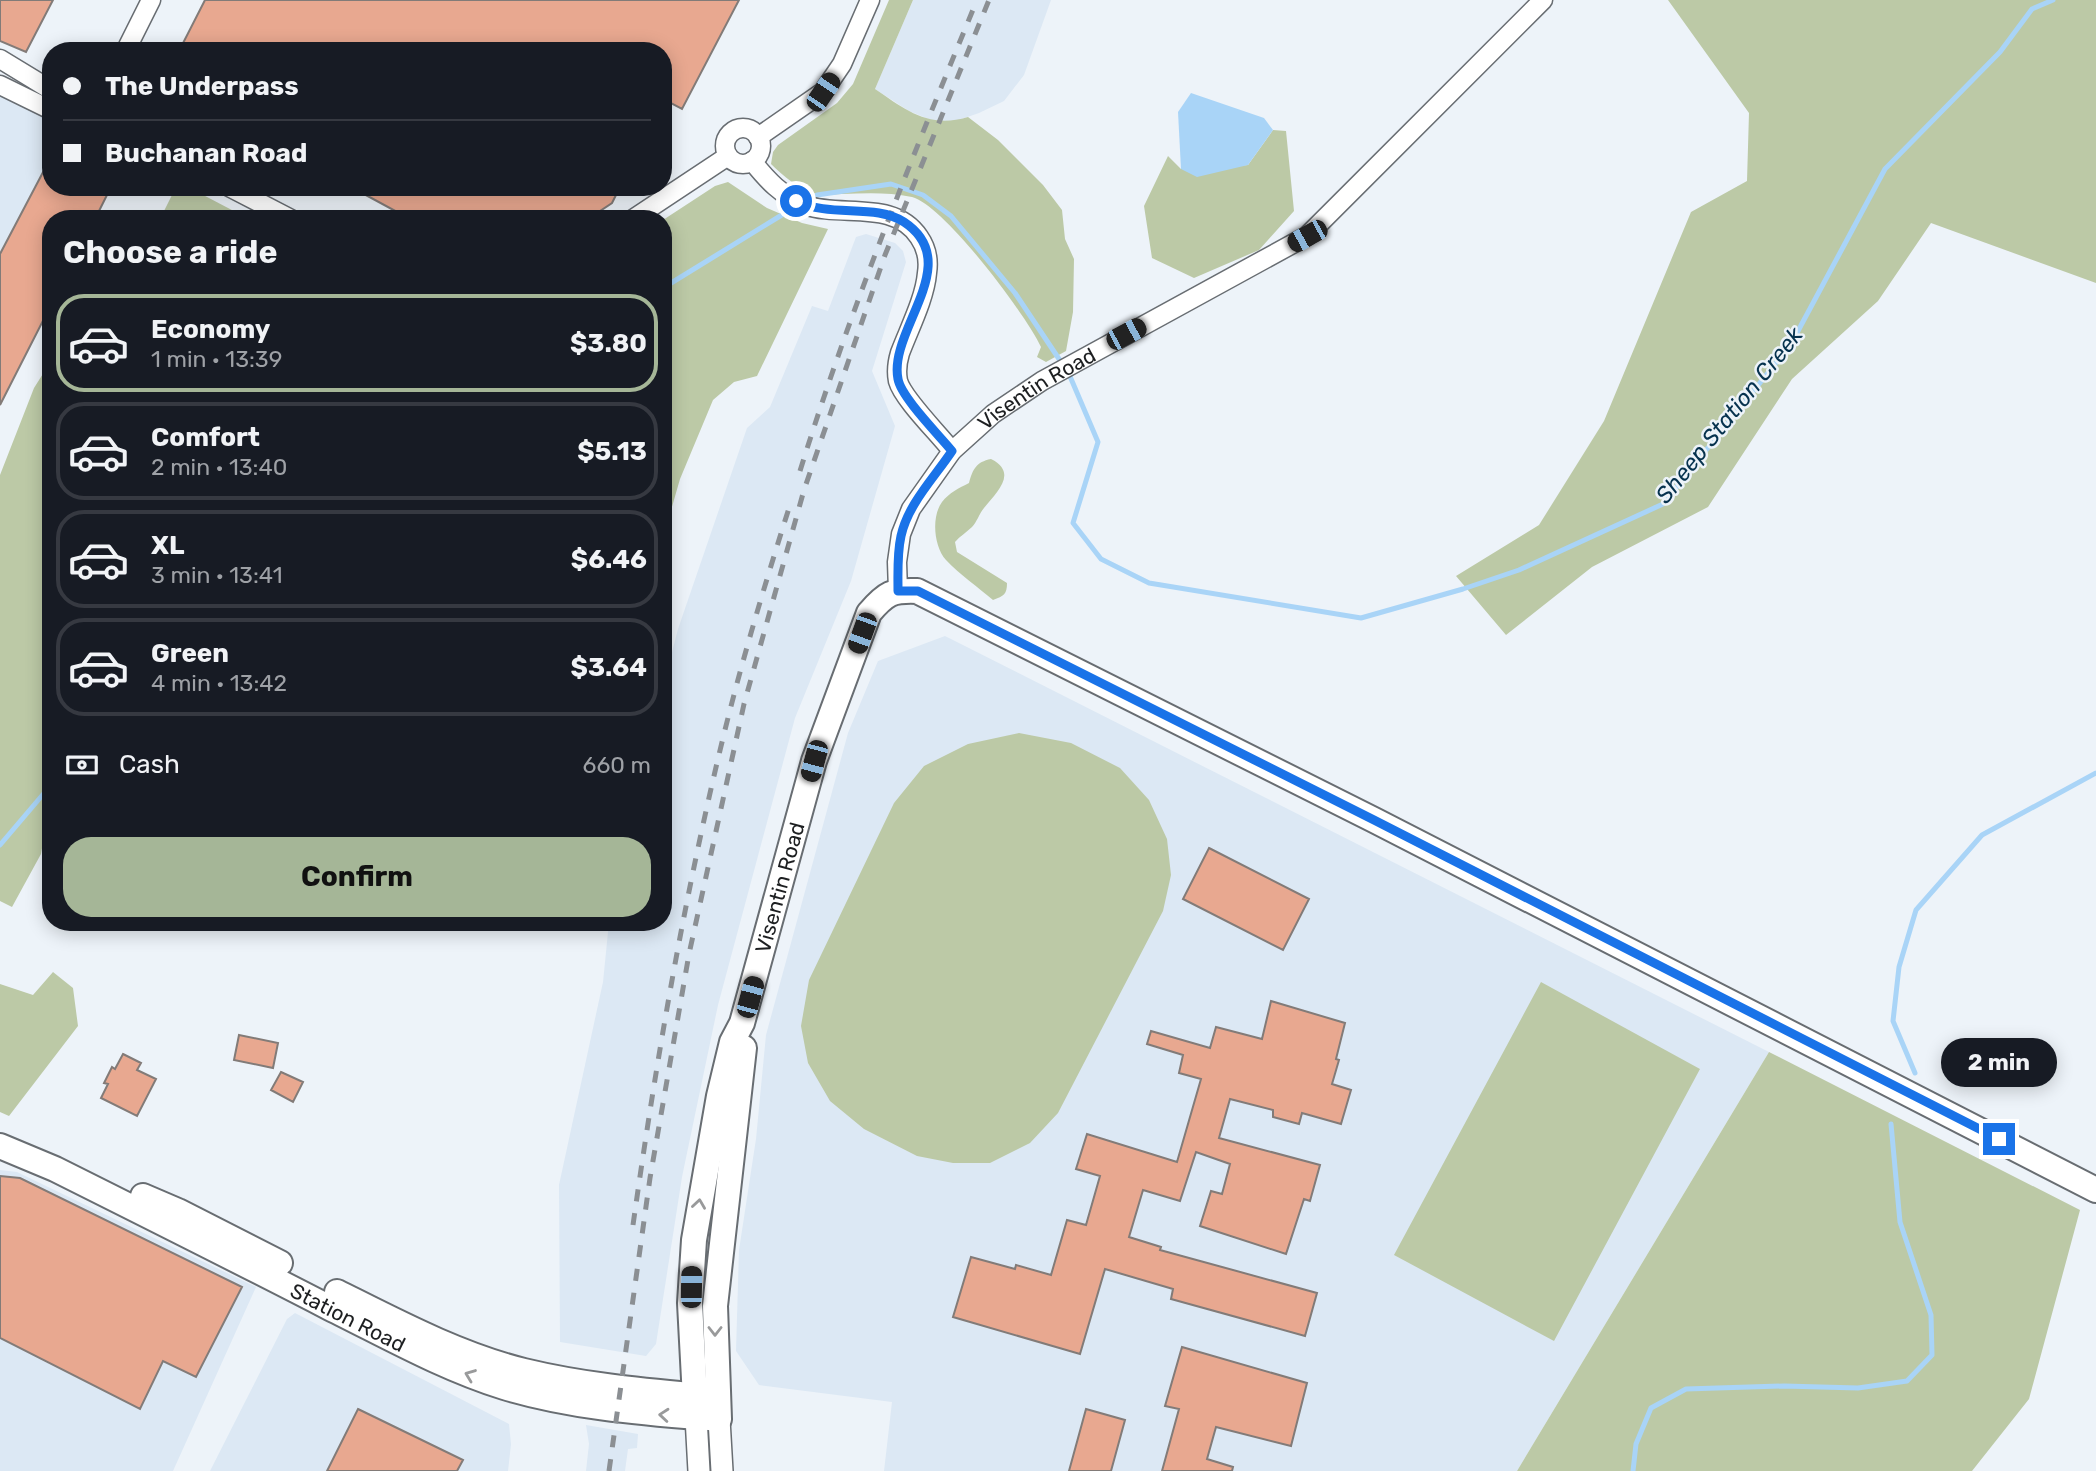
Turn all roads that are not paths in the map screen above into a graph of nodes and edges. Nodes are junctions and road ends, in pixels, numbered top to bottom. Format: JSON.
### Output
{"nodes":[{"id":1,"x":151,"y":0,"type":"edge"},
{"id":2,"x":870,"y":0,"type":"edge"},
{"id":3,"x":1543,"y":0,"type":"edge"},
{"id":4,"x":130,"y":42,"type":"edge"},
{"id":5,"x":0,"y":59,"type":"edge"},
{"id":6,"x":0,"y":85,"type":"edge"},
{"id":7,"x":42,"y":85,"type":"edge"},
{"id":8,"x":42,"y":106,"type":"edge"},
{"id":9,"x":758,"y":137,"type":"junction"},
{"id":10,"x":728,"y":156,"type":"junction"},
{"id":11,"x":752,"y":161,"type":"junction"},
{"id":12,"x":672,"y":193,"type":"edge"},
{"id":13,"x":246,"y":196,"type":"edge"},
{"id":14,"x":668,"y":196,"type":"edge"},
{"id":15,"x":274,"y":210,"type":"edge"},
{"id":16,"x":647,"y":210,"type":"edge"},
{"id":17,"x":952,"y":451,"type":"junction"},
{"id":18,"x":898,"y":591,"type":"junction"},
{"id":19,"x":0,"y":1134,"type":"edge"},
{"id":20,"x":0,"y":1146,"type":"edge"},
{"id":21,"x":2096,"y":1190,"type":"edge"},
{"id":22,"x":707,"y":1408,"type":"junction"},
{"id":23,"x":699,"y":1471,"type":"edge"},
{"id":24,"x":722,"y":1471,"type":"edge"}],
"edges":[{"from":1,"to":4,"type":"street"},
{"from":2,"to":9,"type":"street"},
{"from":3,"to":17,"type":"street","name":"Visentin Road"},
{"from":5,"to":7,"type":"street"},
{"from":6,"to":8,"type":"street"},
{"from":9,"to":10,"type":"street"},
{"from":9,"to":11,"type":"street"},
{"from":10,"to":11,"type":"street"},
{"from":10,"to":12,"type":"street"},
{"from":11,"to":17,"type":"street"},
{"from":13,"to":15,"type":"street"},
{"from":14,"to":16,"type":"street"},
{"from":17,"to":18,"type":"street","name":"Visentin Road"},
{"from":18,"to":21,"type":"main road"},
{"from":18,"to":22,"type":"main road","name":"Visentin Road"},
{"from":19,"to":22,"type":"main road","name":"Station Road"},
{"from":22,"to":20,"type":"main road","name":"Station Road","one_way":true},
{"from":22,"to":23,"type":"street"},
{"from":22,"to":24,"type":"street"}]}
